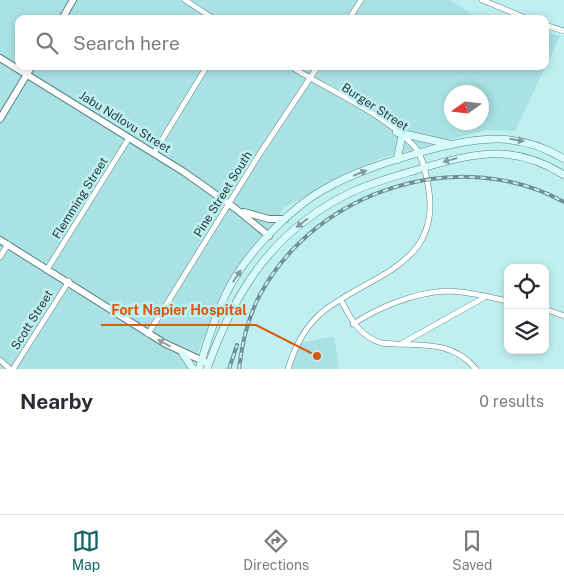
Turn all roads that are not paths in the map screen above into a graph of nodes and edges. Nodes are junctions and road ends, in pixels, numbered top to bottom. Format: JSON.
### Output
{"nodes":[{"id":1,"x":73,"y":0,"type":"edge"},
{"id":2,"x":185,"y":0,"type":"edge"},
{"id":3,"x":361,"y":0,"type":"edge"},
{"id":4,"x":482,"y":0,"type":"edge"},
{"id":5,"x":64,"y":15,"type":"edge"},
{"id":6,"x":208,"y":15,"type":"edge"},
{"id":7,"x":352,"y":15,"type":"edge"},
{"id":8,"x":518,"y":15,"type":"edge"},
{"id":9,"x":549,"y":26,"type":"edge"},
{"id":10,"x":564,"y":31,"type":"edge"},
{"id":11,"x":0,"y":58,"type":"edge"},
{"id":12,"x":15,"y":67,"type":"edge"},
{"id":13,"x":20,"y":70,"type":"edge"},
{"id":14,"x":30,"y":70,"type":"edge"},
{"id":15,"x":205,"y":70,"type":"edge"},
{"id":16,"x":296,"y":70,"type":"edge"},
{"id":17,"x":316,"y":70,"type":"edge"},
{"id":18,"x":27,"y":74,"type":"junction"},
{"id":19,"x":310,"y":79,"type":"junction"},
{"id":20,"x":0,"y":119,"type":"edge"},
{"id":21,"x":399,"y":134,"type":"junction"},
{"id":22,"x":129,"y":138,"type":"junction"},
{"id":23,"x":454,"y":145,"type":"junction"},
{"id":24,"x":154,"y":153,"type":"junction"},
{"id":25,"x":419,"y":153,"type":"junction"},
{"id":26,"x":564,"y":159,"type":"edge"},
{"id":27,"x":397,"y":160,"type":"junction"},
{"id":28,"x":424,"y":168,"type":"junction"},
{"id":29,"x":564,"y":175,"type":"edge"},
{"id":30,"x":229,"y":204,"type":"junction"},
{"id":31,"x":236,"y":208,"type":"junction"},
{"id":32,"x":286,"y":219,"type":"junction"},
{"id":33,"x":269,"y":236,"type":"junction"},
{"id":34,"x":0,"y":240,"type":"edge"},
{"id":35,"x":8,"y":244,"type":"junction"},
{"id":36,"x":0,"y":257,"type":"edge"},
{"id":37,"x":48,"y":268,"type":"junction"},
{"id":38,"x":69,"y":281,"type":"junction"},
{"id":39,"x":486,"y":297,"type":"junction"},
{"id":40,"x":341,"y":300,"type":"junction"},
{"id":41,"x":504,"y":300,"type":"edge"},
{"id":42,"x":549,"y":310,"type":"edge"},
{"id":43,"x":564,"y":316,"type":"edge"},
{"id":44,"x":353,"y":324,"type":"junction"},
{"id":45,"x":148,"y":334,"type":"junction"},
{"id":46,"x":400,"y":344,"type":"junction"},
{"id":47,"x":184,"y":354,"type":"junction"},
{"id":48,"x":0,"y":360,"type":"edge"},
{"id":49,"x":201,"y":360,"type":"junction"},
{"id":50,"x":208,"y":366,"type":"edge"},
{"id":51,"x":12,"y":369,"type":"edge"},
{"id":52,"x":193,"y":369,"type":"edge"},
{"id":53,"x":199,"y":369,"type":"edge"},
{"id":54,"x":288,"y":369,"type":"edge"},
{"id":55,"x":476,"y":369,"type":"edge"}],
"edges":[{"from":1,"to":5,"type":"street"},
{"from":2,"to":6,"type":"street"},
{"from":3,"to":7,"type":"street"},
{"from":4,"to":8,"type":"street"},
{"from":9,"to":10,"type":"street"},
{"from":11,"to":12,"type":"street","name":"Jabu Ndlovu Street"},
{"from":13,"to":18,"type":"street","name":"Jabu Ndlovu Street"},
{"from":14,"to":18,"type":"street"},
{"from":15,"to":24,"type":"street"},
{"from":16,"to":19,"type":"street","name":"Burger Street"},
{"from":17,"to":19,"type":"street","name":"Pine Street South"},
{"from":18,"to":20,"type":"street"},
{"from":18,"to":22,"type":"street","name":"Jabu Ndlovu Street"},
{"from":19,"to":21,"type":"street","name":"Burger Street"},
{"from":19,"to":30,"type":"street","name":"Pine Street South"},
{"from":21,"to":23,"type":"main road"},
{"from":21,"to":25,"type":"street","name":"Burger Street"},
{"from":21,"to":27,"type":"main road"},
{"from":22,"to":24,"type":"street","name":"Jabu Ndlovu Street"},
{"from":22,"to":37,"type":"street","name":"Flemming Street"},
{"from":23,"to":25,"type":"main road"},
{"from":23,"to":26,"type":"main road","one_way":true},
{"from":24,"to":30,"type":"street","name":"Jabu Ndlovu Street"},
{"from":25,"to":27,"type":"main road"},
{"from":25,"to":28,"type":"street"},
{"from":32,"to":27,"type":"main road","one_way":true},
{"from":29,"to":28,"type":"main road","one_way":true},
{"from":28,"to":40,"type":"street"},
{"from":28,"to":50,"type":"main road","one_way":true},
{"from":30,"to":31,"type":"street","name":"Jabu Ndlovu Street"},
{"from":30,"to":45,"type":"street","name":"Pine Street South"},
{"from":31,"to":32,"type":"street","name":"Jabu Ndlovu Street"},
{"from":31,"to":33,"type":"street","name":"Jabu Ndlovu Street"},
{"from":32,"to":33,"type":"main road"},
{"from":49,"to":33,"type":"main road","one_way":true},
{"from":34,"to":35,"type":"street"},
{"from":35,"to":36,"type":"street"},
{"from":35,"to":37,"type":"street"},
{"from":37,"to":38,"type":"street"},
{"from":38,"to":45,"type":"street"},
{"from":38,"to":51,"type":"street","name":"Scott Street"},
{"from":39,"to":41,"type":"street"},
{"from":39,"to":44,"type":"street"},
{"from":39,"to":46,"type":"street"},
{"from":40,"to":44,"type":"street"},
{"from":40,"to":54,"type":"street"},
{"from":42,"to":43,"type":"street"},
{"from":44,"to":46,"type":"street"},
{"from":47,"to":45,"type":"street","one_way":true},
{"from":46,"to":55,"type":"street"},
{"from":47,"to":49,"type":"street"},
{"from":47,"to":52,"type":"main road"},
{"from":48,"to":51,"type":"street"},
{"from":49,"to":50,"type":"street"},
{"from":49,"to":53,"type":"main road"}]}
